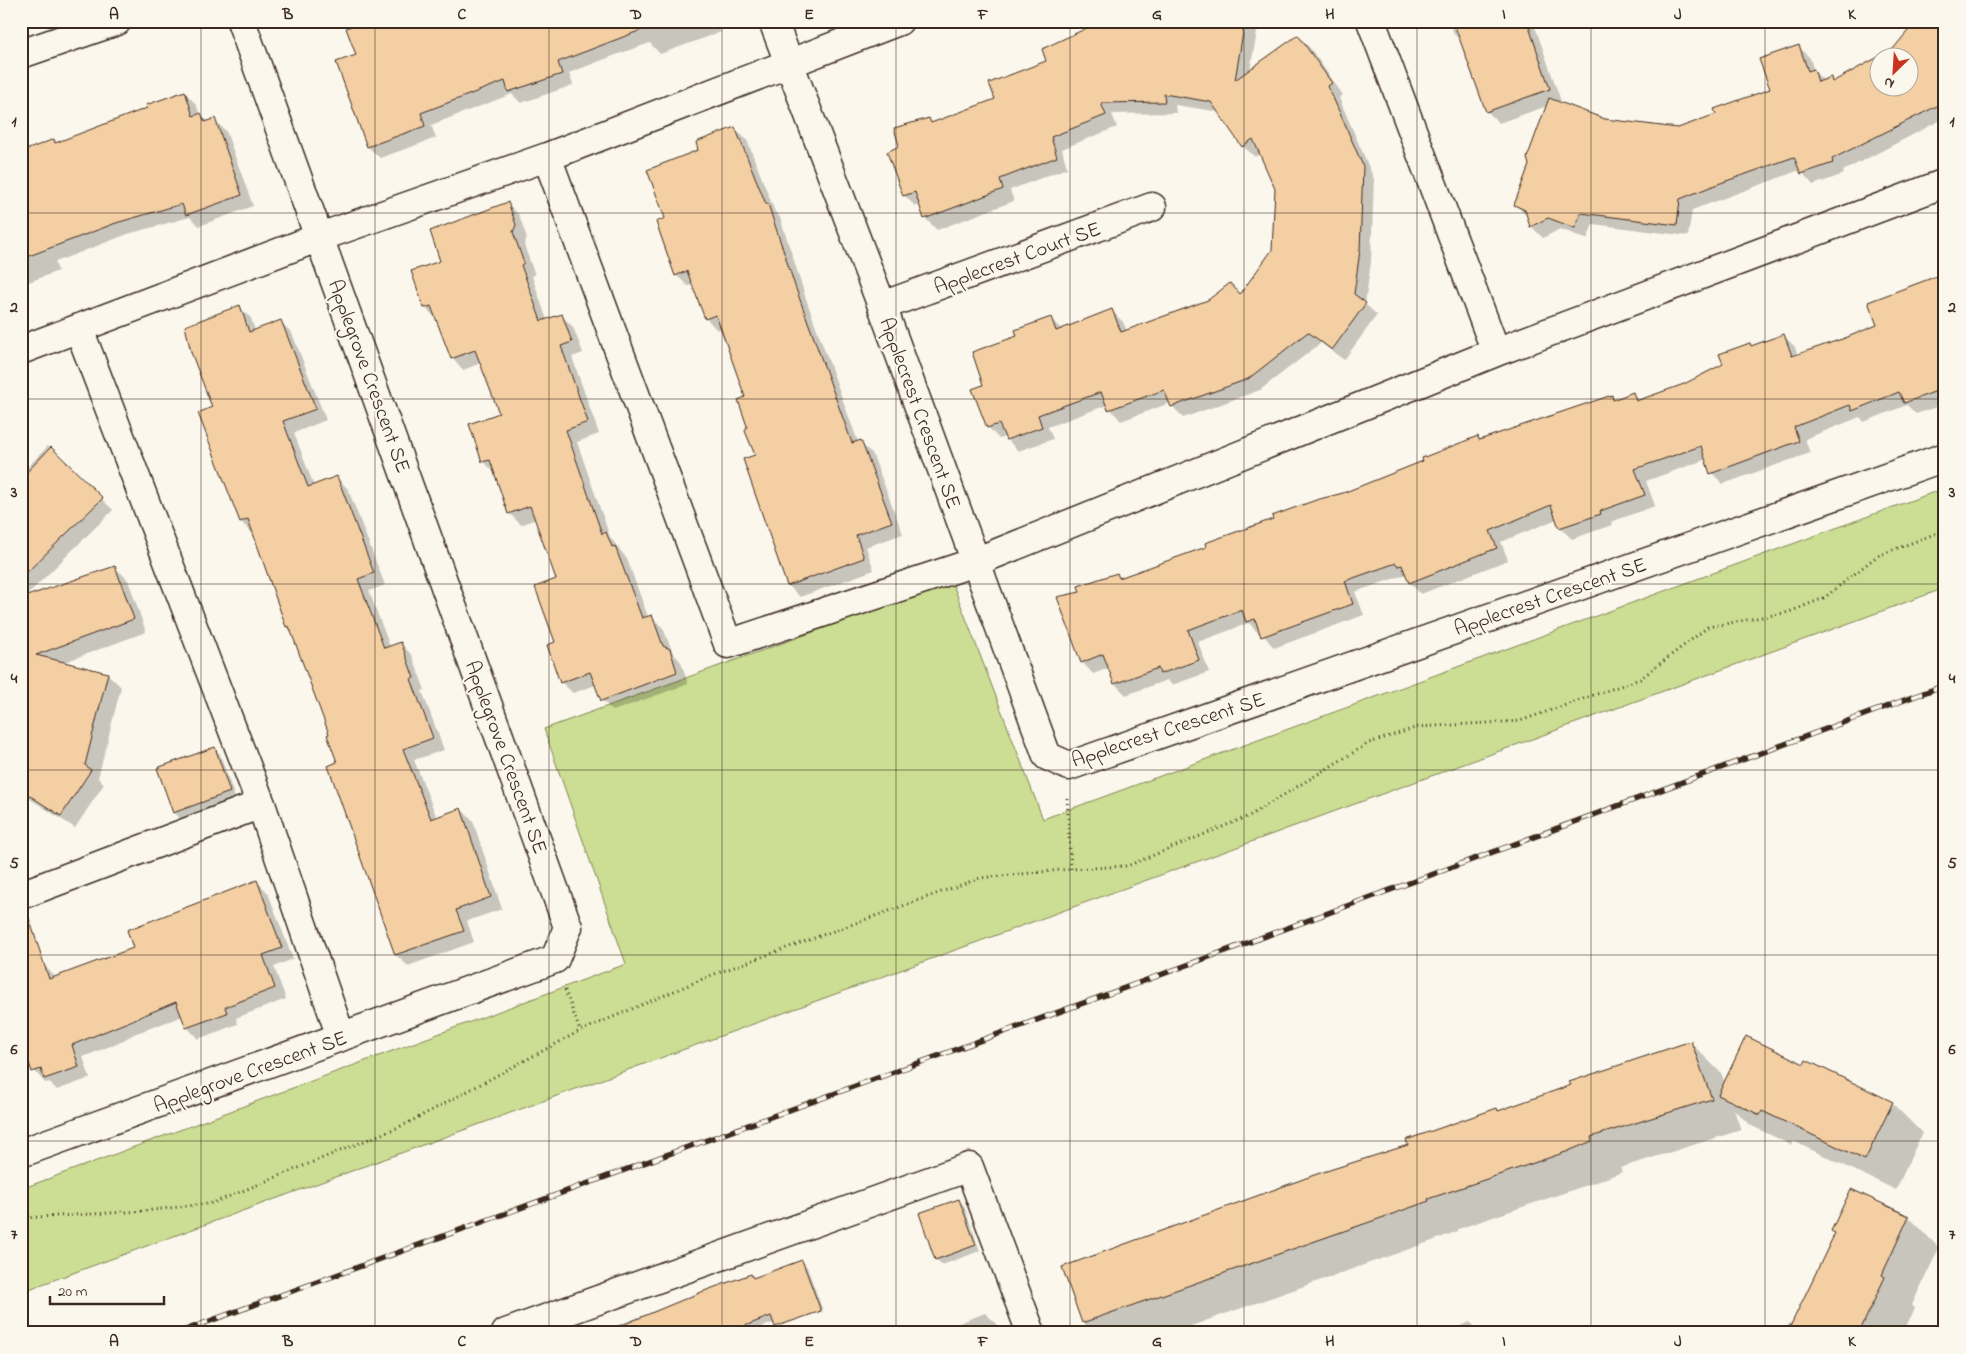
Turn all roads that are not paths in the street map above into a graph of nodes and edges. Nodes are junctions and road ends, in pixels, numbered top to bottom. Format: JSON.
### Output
{"nodes":[{"id":1,"x":117,"y":21,"type":"edge"},
{"id":2,"x":241,"y":21,"type":"edge"},
{"id":3,"x":773,"y":21,"type":"edge"},
{"id":4,"x":899,"y":21,"type":"edge"},
{"id":5,"x":1371,"y":21,"type":"edge"},
{"id":6,"x":21,"y":54,"type":"edge"},
{"id":7,"x":789,"y":63,"type":"junction"},
{"id":8,"x":547,"y":157,"type":"junction"},
{"id":9,"x":1945,"y":183,"type":"edge"},
{"id":10,"x":1152,"y":207,"type":"dead end"},
{"id":11,"x":320,"y":238,"type":"junction"},
{"id":12,"x":882,"y":306,"type":"junction"},
{"id":13,"x":79,"y":329,"type":"junction"},
{"id":14,"x":21,"y":350,"type":"edge"},
{"id":15,"x":1496,"y":352,"type":"junction"},
{"id":16,"x":1945,"y":457,"type":"edge"},
{"id":17,"x":975,"y":562,"type":"junction"},
{"id":18,"x":260,"y":804,"type":"junction"},
{"id":19,"x":21,"y":895,"type":"edge"},
{"id":20,"x":341,"y":1037,"type":"junction"},
{"id":21,"x":21,"y":1153,"type":"edge"},
{"id":22,"x":506,"y":1333,"type":"edge"},
{"id":23,"x":1031,"y":1333,"type":"edge"}],
"edges":[{"from":1,"to":6,"type":"street"},
{"from":2,"to":11,"type":"street","name":"Applegrove Crescent SE"},
{"from":3,"to":7,"type":"street","name":"Applecrest Crescent SE"},
{"from":4,"to":7,"type":"street"},
{"from":5,"to":15,"type":"street"},
{"from":7,"to":8,"type":"street"},
{"from":7,"to":12,"type":"street","name":"Applecrest Crescent SE"},
{"from":8,"to":11,"type":"street"},
{"from":8,"to":17,"type":"street"},
{"from":9,"to":15,"type":"street"},
{"from":10,"to":12,"type":"street","name":"Applecrest Court SE"},
{"from":11,"to":13,"type":"street"},
{"from":11,"to":20,"type":"street","name":"Applegrove Crescent SE"},
{"from":12,"to":17,"type":"street","name":"Applecrest Crescent SE"},
{"from":13,"to":14,"type":"street"},
{"from":13,"to":18,"type":"street"},
{"from":15,"to":17,"type":"street"},
{"from":16,"to":17,"type":"street","name":"Applecrest Crescent SE"},
{"from":18,"to":19,"type":"street"},
{"from":18,"to":20,"type":"street"},
{"from":20,"to":21,"type":"street","name":"Applegrove Crescent SE"},
{"from":22,"to":23,"type":"street"}]}
